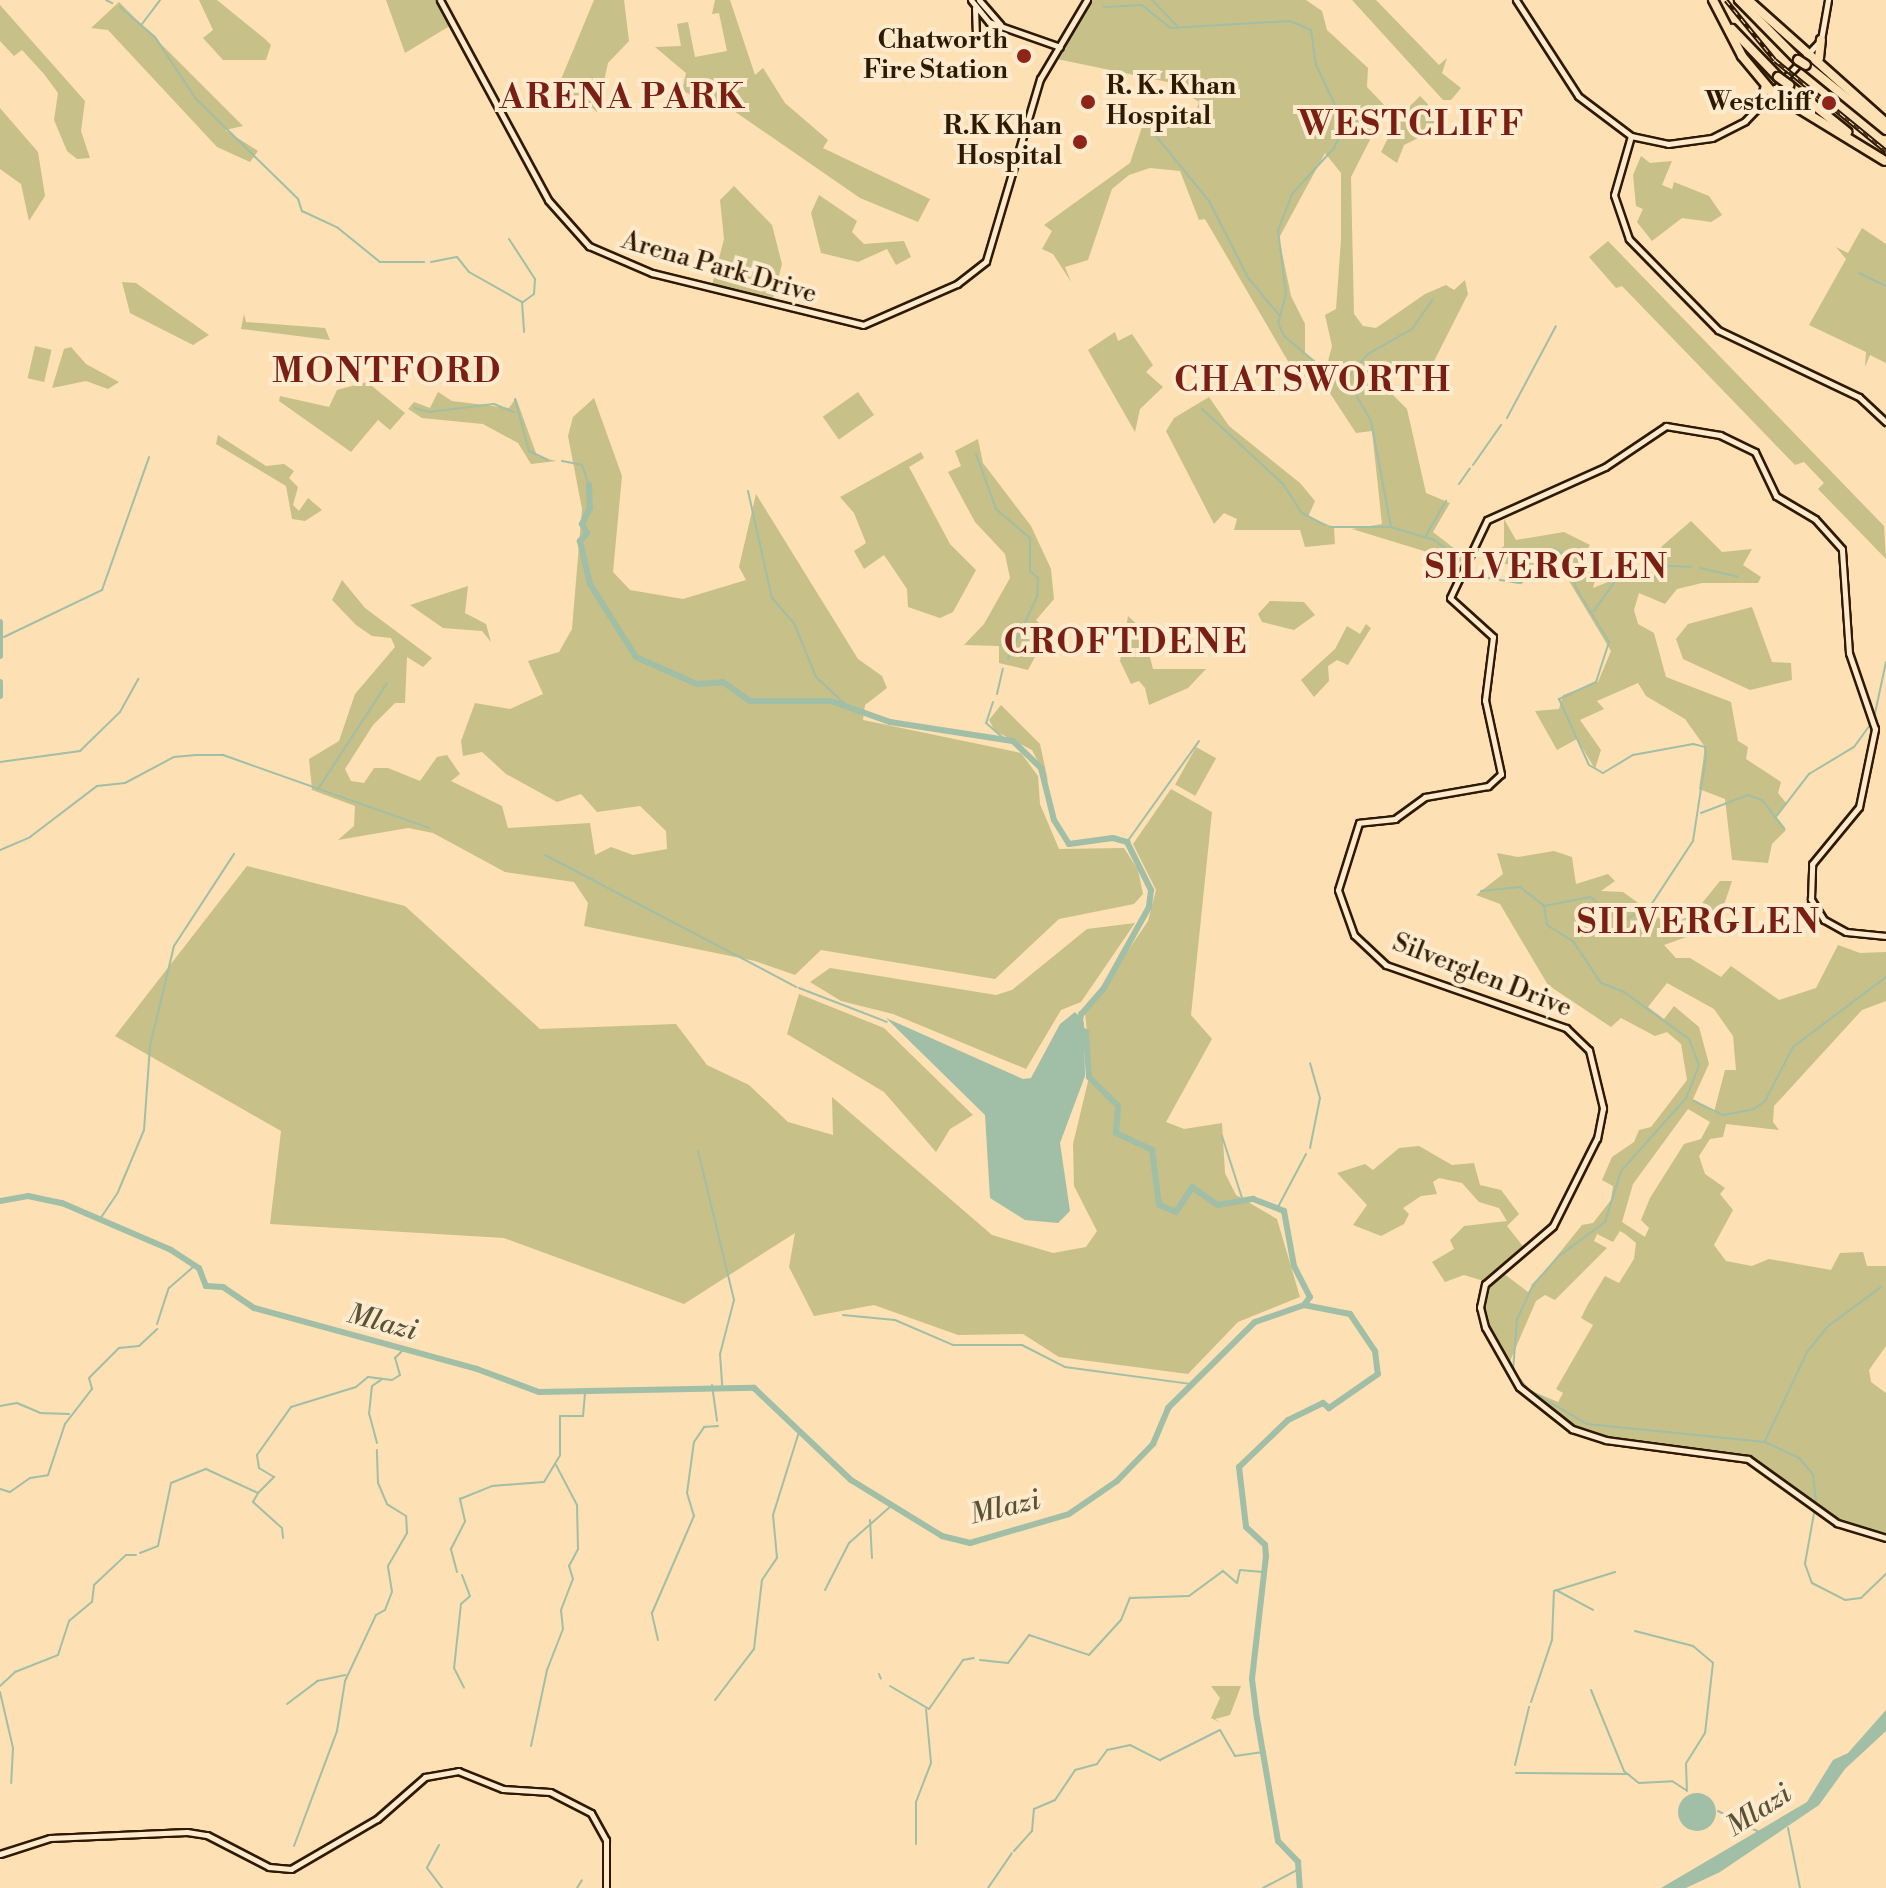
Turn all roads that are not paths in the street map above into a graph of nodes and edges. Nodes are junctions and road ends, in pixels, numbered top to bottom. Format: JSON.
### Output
{"nodes":[{"id":1,"x":440,"y":0,"type":"edge"},
{"id":2,"x":971,"y":0,"type":"edge"},
{"id":3,"x":979,"y":0,"type":"edge"},
{"id":4,"x":1087,"y":0,"type":"edge"},
{"id":5,"x":1516,"y":0,"type":"edge"},
{"id":6,"x":1714,"y":0,"type":"edge"},
{"id":7,"x":1739,"y":0,"type":"edge"},
{"id":8,"x":1748,"y":0,"type":"edge"},
{"id":9,"x":1828,"y":0,"type":"edge"},
{"id":10,"x":975,"y":8,"type":"junction"},
{"id":11,"x":989,"y":22,"type":"junction"},
{"id":12,"x":1005,"y":28,"type":"junction"},
{"id":13,"x":1821,"y":40,"type":"junction"},
{"id":14,"x":1049,"y":43,"type":"junction"},
{"id":15,"x":1060,"y":47,"type":"junction"},
{"id":16,"x":1811,"y":52,"type":"junction"},
{"id":17,"x":1052,"y":58,"type":"junction"},
{"id":18,"x":1820,"y":60,"type":"junction"},
{"id":19,"x":1769,"y":89,"type":"junction"},
{"id":20,"x":1760,"y":106,"type":"joint"},
{"id":21,"x":1886,"y":123,"type":"edge"},
{"id":22,"x":1886,"y":130,"type":"edge"},
{"id":23,"x":1631,"y":136,"type":"junction"},
{"id":24,"x":1886,"y":161,"type":"edge"},
{"id":25,"x":1886,"y":422,"type":"edge"},
{"id":26,"x":1886,"y":936,"type":"edge"},
{"id":27,"x":1886,"y":1538,"type":"edge"},
{"id":28,"x":0,"y":1854,"type":"edge"},
{"id":29,"x":606,"y":1888,"type":"edge"}],
"edges":[{"from":1,"to":17,"type":"street","name":"Arena Park Drive"},
{"from":2,"to":10,"type":"street"},
{"from":3,"to":12,"type":"street"},
{"from":4,"to":15,"type":"street"},
{"from":5,"to":23,"type":"street"},
{"from":6,"to":19,"type":"highway"},
{"from":6,"to":24,"type":"highway","bridge":true},
{"from":7,"to":22,"type":"highway"},
{"from":8,"to":16,"type":"highway"},
{"from":9,"to":13,"type":"street"},
{"from":10,"to":11,"type":"street"},
{"from":10,"to":11,"type":"street"},
{"from":11,"to":12,"type":"street"},
{"from":12,"to":14,"type":"street"},
{"from":13,"to":16,"type":"street"},
{"from":13,"to":18,"type":"highway"},
{"from":14,"to":15,"type":"street"},
{"from":14,"to":17,"type":"street"},
{"from":15,"to":17,"type":"street"},
{"from":16,"to":18,"type":"highway"},
{"from":16,"to":19,"type":"street"},
{"from":18,"to":21,"type":"highway"},
{"from":19,"to":20,"type":"highway"},
{"from":19,"to":24,"type":"highway"},
{"from":20,"to":23,"type":"street"},
{"from":23,"to":25,"type":"street"},
{"from":26,"to":27,"type":"street","name":"Silverglen Drive"},
{"from":28,"to":29,"type":"street"}]}
